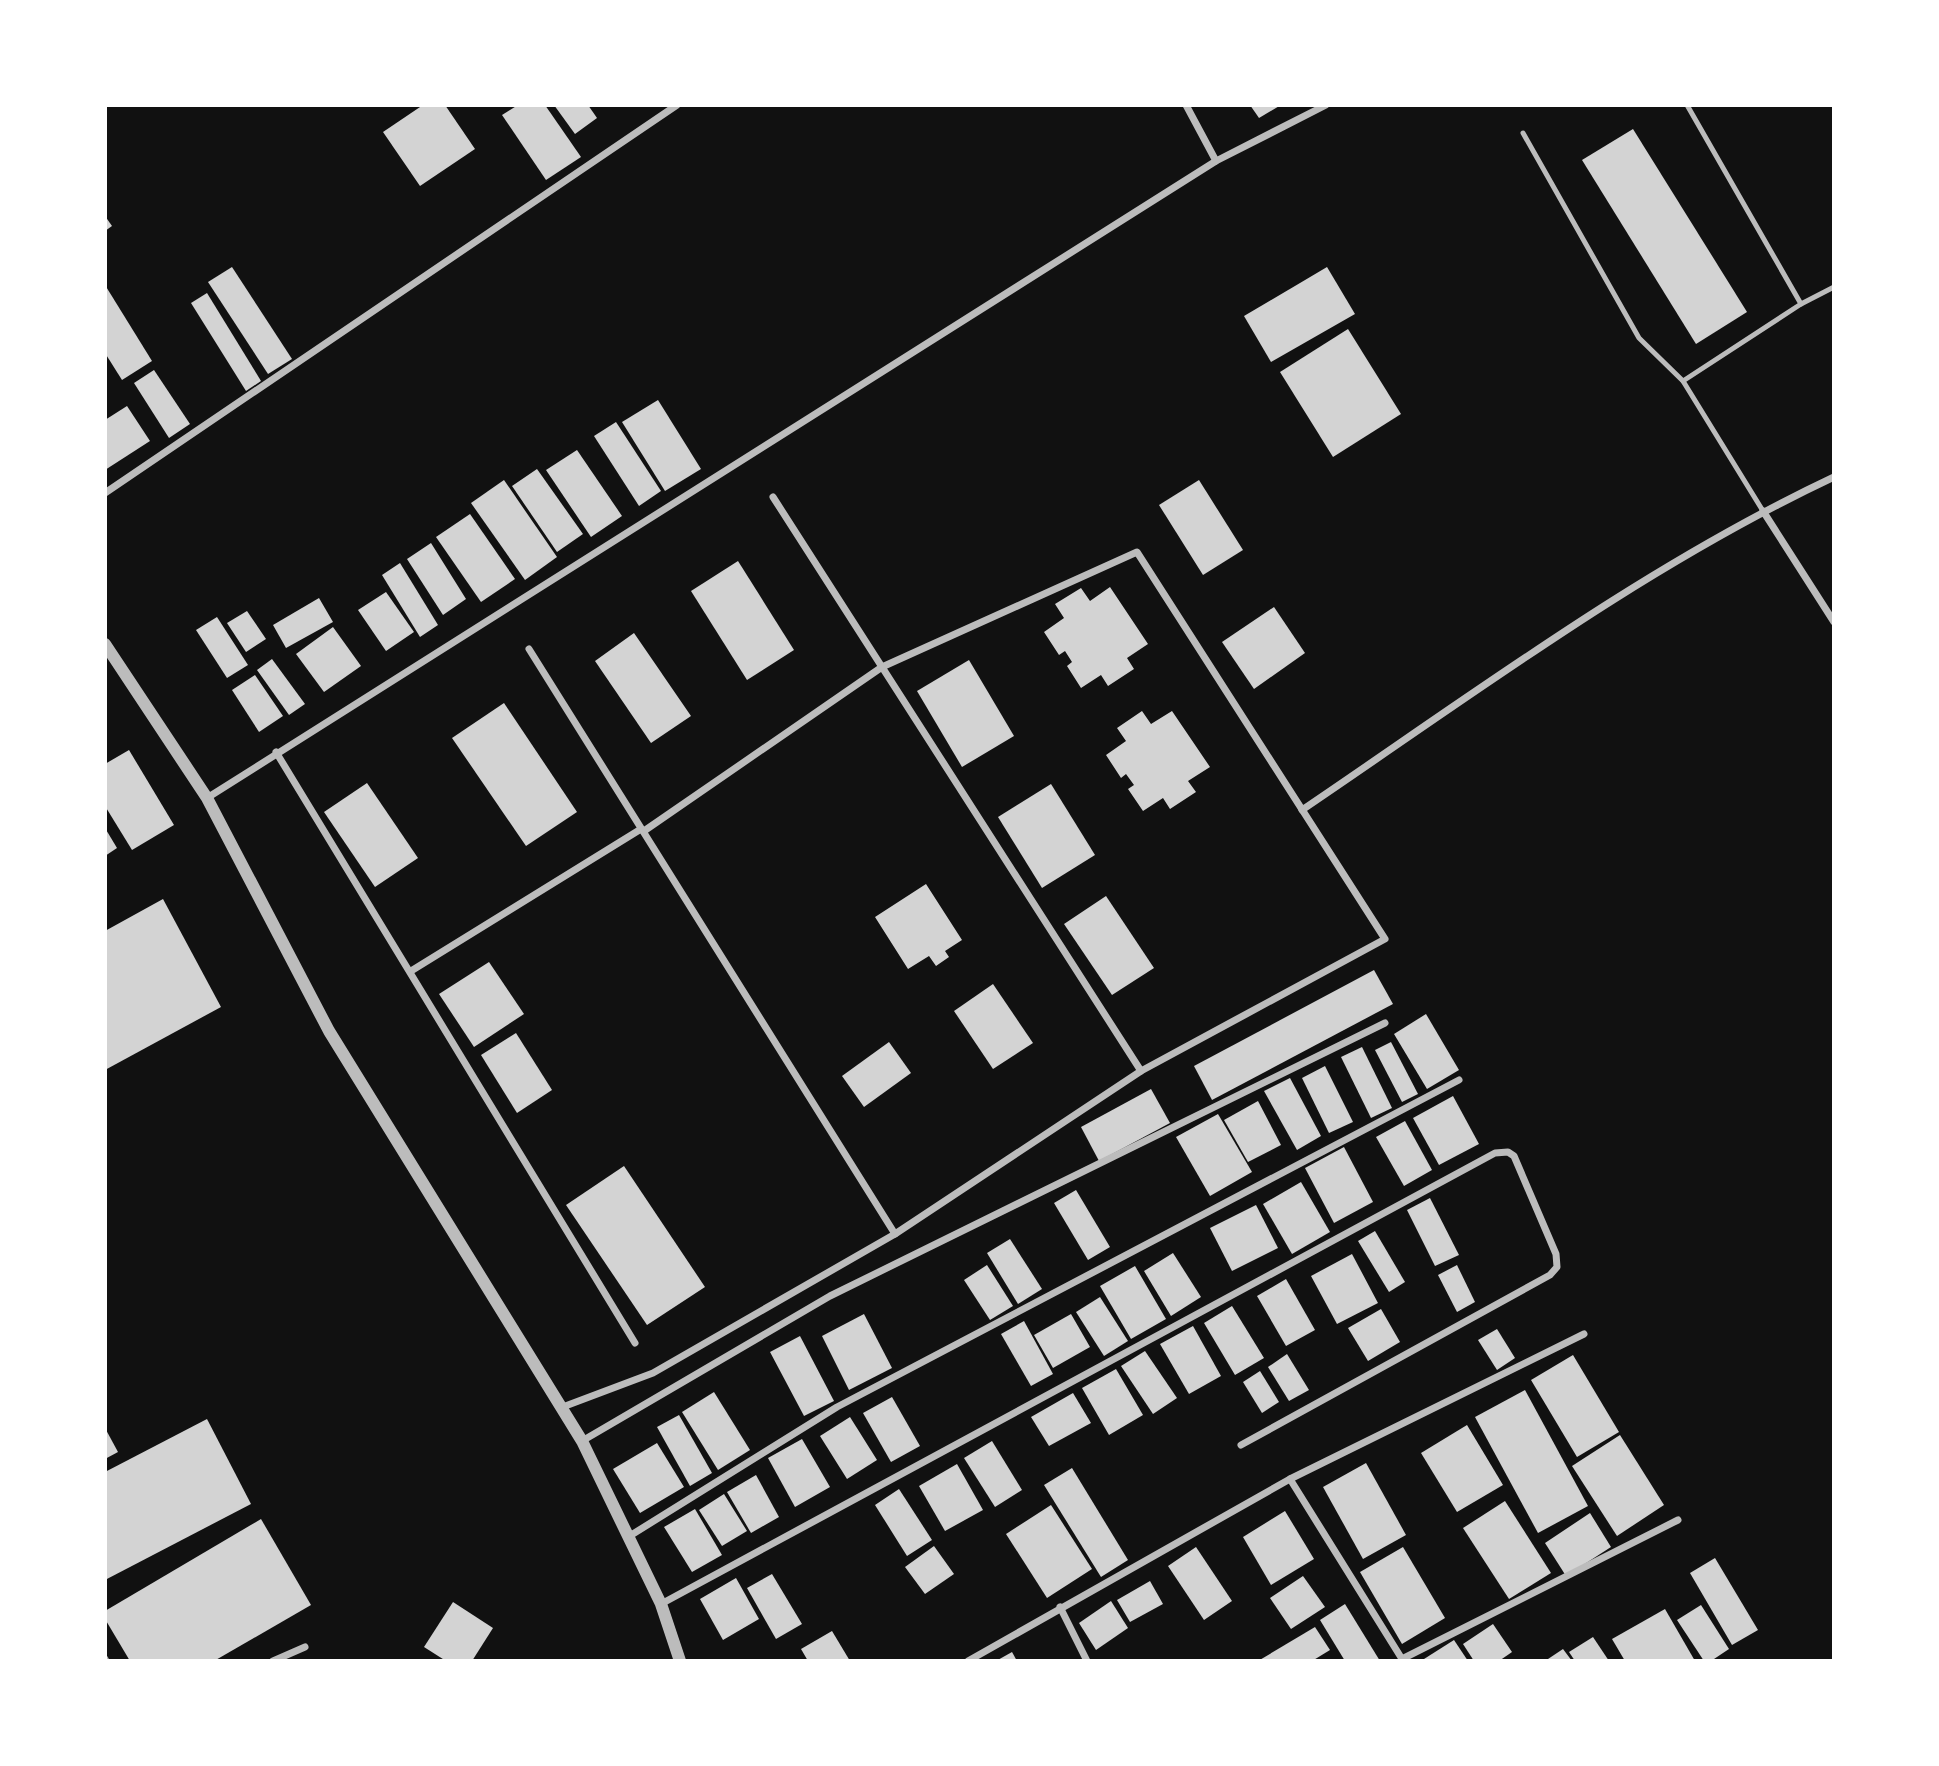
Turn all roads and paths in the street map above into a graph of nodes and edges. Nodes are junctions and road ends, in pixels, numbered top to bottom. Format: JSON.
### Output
{"nodes":[{"id":1,"x":677,"y":105,"type":"edge"},
{"id":2,"x":1186,"y":105,"type":"edge"},
{"id":3,"x":1326,"y":105,"type":"edge"},
{"id":4,"x":1687,"y":105,"type":"edge"},
{"id":5,"x":1523,"y":133,"type":"dead end"},
{"id":6,"x":1216,"y":161,"type":"junction"},
{"id":7,"x":1834,"y":287,"type":"edge"},
{"id":8,"x":1801,"y":304,"type":"junction"},
{"id":9,"x":1683,"y":381,"type":"junction"},
{"id":10,"x":1834,"y":477,"type":"edge"},
{"id":11,"x":105,"y":493,"type":"edge"},
{"id":12,"x":773,"y":498,"type":"dead end"},
{"id":13,"x":1763,"y":511,"type":"junction"},
{"id":14,"x":1834,"y":622,"type":"edge"},
{"id":15,"x":105,"y":644,"type":"edge"},
{"id":16,"x":529,"y":649,"type":"dead end"},
{"id":17,"x":882,"y":667,"type":"junction"},
{"id":18,"x":276,"y":752,"type":"junction"},
{"id":19,"x":207,"y":798,"type":"junction"},
{"id":20,"x":1302,"y":810,"type":"junction"},
{"id":21,"x":641,"y":829,"type":"junction"},
{"id":22,"x":411,"y":971,"type":"junction"},
{"id":23,"x":1385,"y":1023,"type":"dead end"},
{"id":24,"x":1141,"y":1071,"type":"junction"},
{"id":25,"x":1459,"y":1080,"type":"dead end"},
{"id":26,"x":895,"y":1234,"type":"junction"},
{"id":27,"x":1584,"y":1334,"type":"dead end"},
{"id":28,"x":635,"y":1343,"type":"dead end"},
{"id":29,"x":559,"y":1409,"type":"junction"},
{"id":30,"x":582,"y":1441,"type":"junction"},
{"id":31,"x":1241,"y":1445,"type":"dead end"},
{"id":32,"x":1290,"y":1479,"type":"junction"},
{"id":33,"x":1678,"y":1520,"type":"dead end"},
{"id":34,"x":628,"y":1537,"type":"junction"},
{"id":35,"x":661,"y":1604,"type":"junction"},
{"id":36,"x":1060,"y":1607,"type":"junction"},
{"id":37,"x":305,"y":1647,"type":"dead end"},
{"id":38,"x":273,"y":1661,"type":"edge"},
{"id":39,"x":680,"y":1661,"type":"edge"},
{"id":40,"x":968,"y":1661,"type":"edge"},
{"id":41,"x":1087,"y":1661,"type":"edge"}],
"edges":[{"from":1,"to":11,"type":"street"},
{"from":2,"to":6,"type":"street"},
{"from":3,"to":6,"type":"street"},
{"from":4,"to":8,"type":"lane"},
{"from":5,"to":9,"type":"lane"},
{"from":6,"to":18,"type":"street"},
{"from":7,"to":8,"type":"lane"},
{"from":8,"to":9,"type":"lane"},
{"from":9,"to":13,"type":"lane"},
{"from":10,"to":13,"type":"street"},
{"from":12,"to":17,"type":"street"},
{"from":13,"to":14,"type":"street"},
{"from":13,"to":20,"type":"street"},
{"from":15,"to":19,"type":"street"},
{"from":16,"to":21,"type":"street"},
{"from":17,"to":20,"type":"street"},
{"from":17,"to":21,"type":"street"},
{"from":17,"to":24,"type":"street"},
{"from":18,"to":19,"type":"street"},
{"from":18,"to":22,"type":"street"},
{"from":19,"to":29,"type":"street"},
{"from":20,"to":24,"type":"street"},
{"from":21,"to":22,"type":"street"},
{"from":21,"to":26,"type":"street"},
{"from":22,"to":28,"type":"street"},
{"from":23,"to":30,"type":"street"},
{"from":24,"to":26,"type":"street"},
{"from":25,"to":34,"type":"street"},
{"from":26,"to":29,"type":"street"},
{"from":27,"to":32,"type":"street"},
{"from":29,"to":30,"type":"street"},
{"from":30,"to":34,"type":"street"},
{"from":31,"to":35,"type":"street"},
{"from":32,"to":33,"type":"street"},
{"from":32,"to":36,"type":"street"},
{"from":34,"to":35,"type":"street"},
{"from":35,"to":39,"type":"street"},
{"from":36,"to":40,"type":"street"},
{"from":36,"to":41,"type":"street"},
{"from":37,"to":38,"type":"street"}]}
